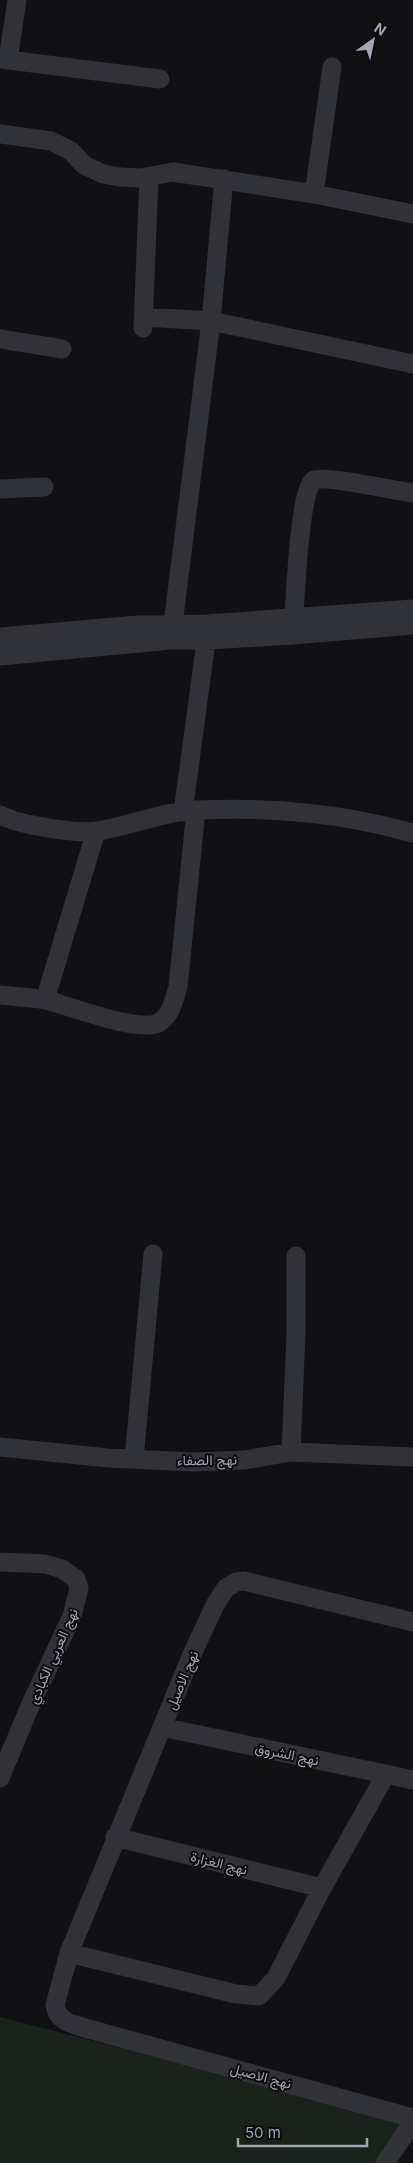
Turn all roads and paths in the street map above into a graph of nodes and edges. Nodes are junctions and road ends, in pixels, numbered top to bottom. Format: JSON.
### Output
{"nodes":[{"id":1,"x":16,"y":0,"type":"edge"},
{"id":2,"x":4,"y":59,"type":"edge"},
{"id":3,"x":332,"y":67,"type":"dead end"},
{"id":4,"x":160,"y":79,"type":"dead end"},
{"id":5,"x":0,"y":134,"type":"edge"},
{"id":6,"x":149,"y":177,"type":"junction"},
{"id":7,"x":224,"y":179,"type":"junction"},
{"id":8,"x":314,"y":194,"type":"junction"},
{"id":9,"x":413,"y":214,"type":"edge"},
{"id":10,"x":211,"y":321,"type":"junction"},
{"id":11,"x":0,"y":339,"type":"edge"},
{"id":12,"x":62,"y":349,"type":"dead end"},
{"id":13,"x":413,"y":364,"type":"edge"},
{"id":14,"x":44,"y":487,"type":"dead end"},
{"id":15,"x":0,"y":489,"type":"edge"},
{"id":16,"x":413,"y":494,"type":"edge"},
{"id":17,"x":413,"y":609,"type":"edge"},
{"id":18,"x":413,"y":625,"type":"edge"},
{"id":19,"x":293,"y":627,"type":"junction"},
{"id":20,"x":172,"y":631,"type":"junction"},
{"id":21,"x":208,"y":632,"type":"junction"},
{"id":22,"x":0,"y":638,"type":"edge"},
{"id":23,"x":0,"y":656,"type":"edge"},
{"id":24,"x":189,"y":811,"type":"junction"},
{"id":25,"x":0,"y":815,"type":"edge"},
{"id":26,"x":96,"y":831,"type":"junction"},
{"id":27,"x":413,"y":833,"type":"edge"},
{"id":28,"x":0,"y":995,"type":"edge"},
{"id":29,"x":45,"y":1000,"type":"junction"},
{"id":30,"x":153,"y":1254,"type":"dead end"},
{"id":31,"x":296,"y":1256,"type":"dead end"},
{"id":32,"x":0,"y":1447,"type":"edge"},
{"id":33,"x":291,"y":1452,"type":"junction"},
{"id":34,"x":413,"y":1457,"type":"edge"},
{"id":35,"x":134,"y":1459,"type":"junction"},
{"id":36,"x":0,"y":1562,"type":"edge"},
{"id":37,"x":413,"y":1622,"type":"edge"},
{"id":38,"x":162,"y":1727,"type":"junction"},
{"id":39,"x":386,"y":1774,"type":"junction"},
{"id":40,"x":0,"y":1778,"type":"edge"},
{"id":41,"x":413,"y":1780,"type":"edge"},
{"id":42,"x":115,"y":1837,"type":"junction"},
{"id":43,"x":322,"y":1888,"type":"junction"},
{"id":44,"x":69,"y":1953,"type":"junction"},
{"id":45,"x":413,"y":2120,"type":"edge"},
{"id":46,"x":385,"y":2163,"type":"edge"}],
"edges":[{"from":1,"to":2,"type":"street"},
{"from":2,"to":4,"type":"street"},
{"from":3,"to":8,"type":"street"},
{"from":5,"to":6,"type":"street"},
{"from":6,"to":7,"type":"street"},
{"from":6,"to":10,"type":"street"},
{"from":7,"to":8,"type":"street"},
{"from":7,"to":10,"type":"street"},
{"from":8,"to":9,"type":"street"},
{"from":10,"to":13,"type":"street"},
{"from":10,"to":20,"type":"street"},
{"from":11,"to":12,"type":"street"},
{"from":14,"to":15,"type":"street"},
{"from":16,"to":19,"type":"street"},
{"from":17,"to":19,"type":"street"},
{"from":18,"to":19,"type":"street"},
{"from":19,"to":21,"type":"street"},
{"from":20,"to":21,"type":"street"},
{"from":20,"to":22,"type":"street"},
{"from":20,"to":23,"type":"street"},
{"from":21,"to":24,"type":"street"},
{"from":24,"to":26,"type":"street"},
{"from":24,"to":27,"type":"street"},
{"from":24,"to":29,"type":"street"},
{"from":25,"to":26,"type":"street"},
{"from":26,"to":29,"type":"street"},
{"from":28,"to":29,"type":"street"},
{"from":30,"to":35,"type":"street"},
{"from":31,"to":33,"type":"street"},
{"from":32,"to":35,"type":"street","name":"نهج الصفاء"},
{"from":33,"to":34,"type":"street","name":"نهج الصفاء"},
{"from":33,"to":35,"type":"street","name":"نهج الصفاء"},
{"from":36,"to":40,"type":"street","name":"نهج العربي الكبادي"},
{"from":37,"to":38,"type":"street","name":"نهج الاصيل"},
{"from":38,"to":39,"type":"street","name":"نهج الشروق"},
{"from":38,"to":42,"type":"street","name":"نهج الاصيل"},
{"from":39,"to":41,"type":"street","name":"نهج الشروق"},
{"from":39,"to":43,"type":"street"},
{"from":42,"to":43,"type":"street","name":"نهج الغزارة"},
{"from":42,"to":44,"type":"street","name":"نهج الاصيل"},
{"from":43,"to":44,"type":"street"},
{"from":44,"to":45,"type":"street","name":"نهج الاصيل"},
{"from":45,"to":46,"type":"street"}]}
